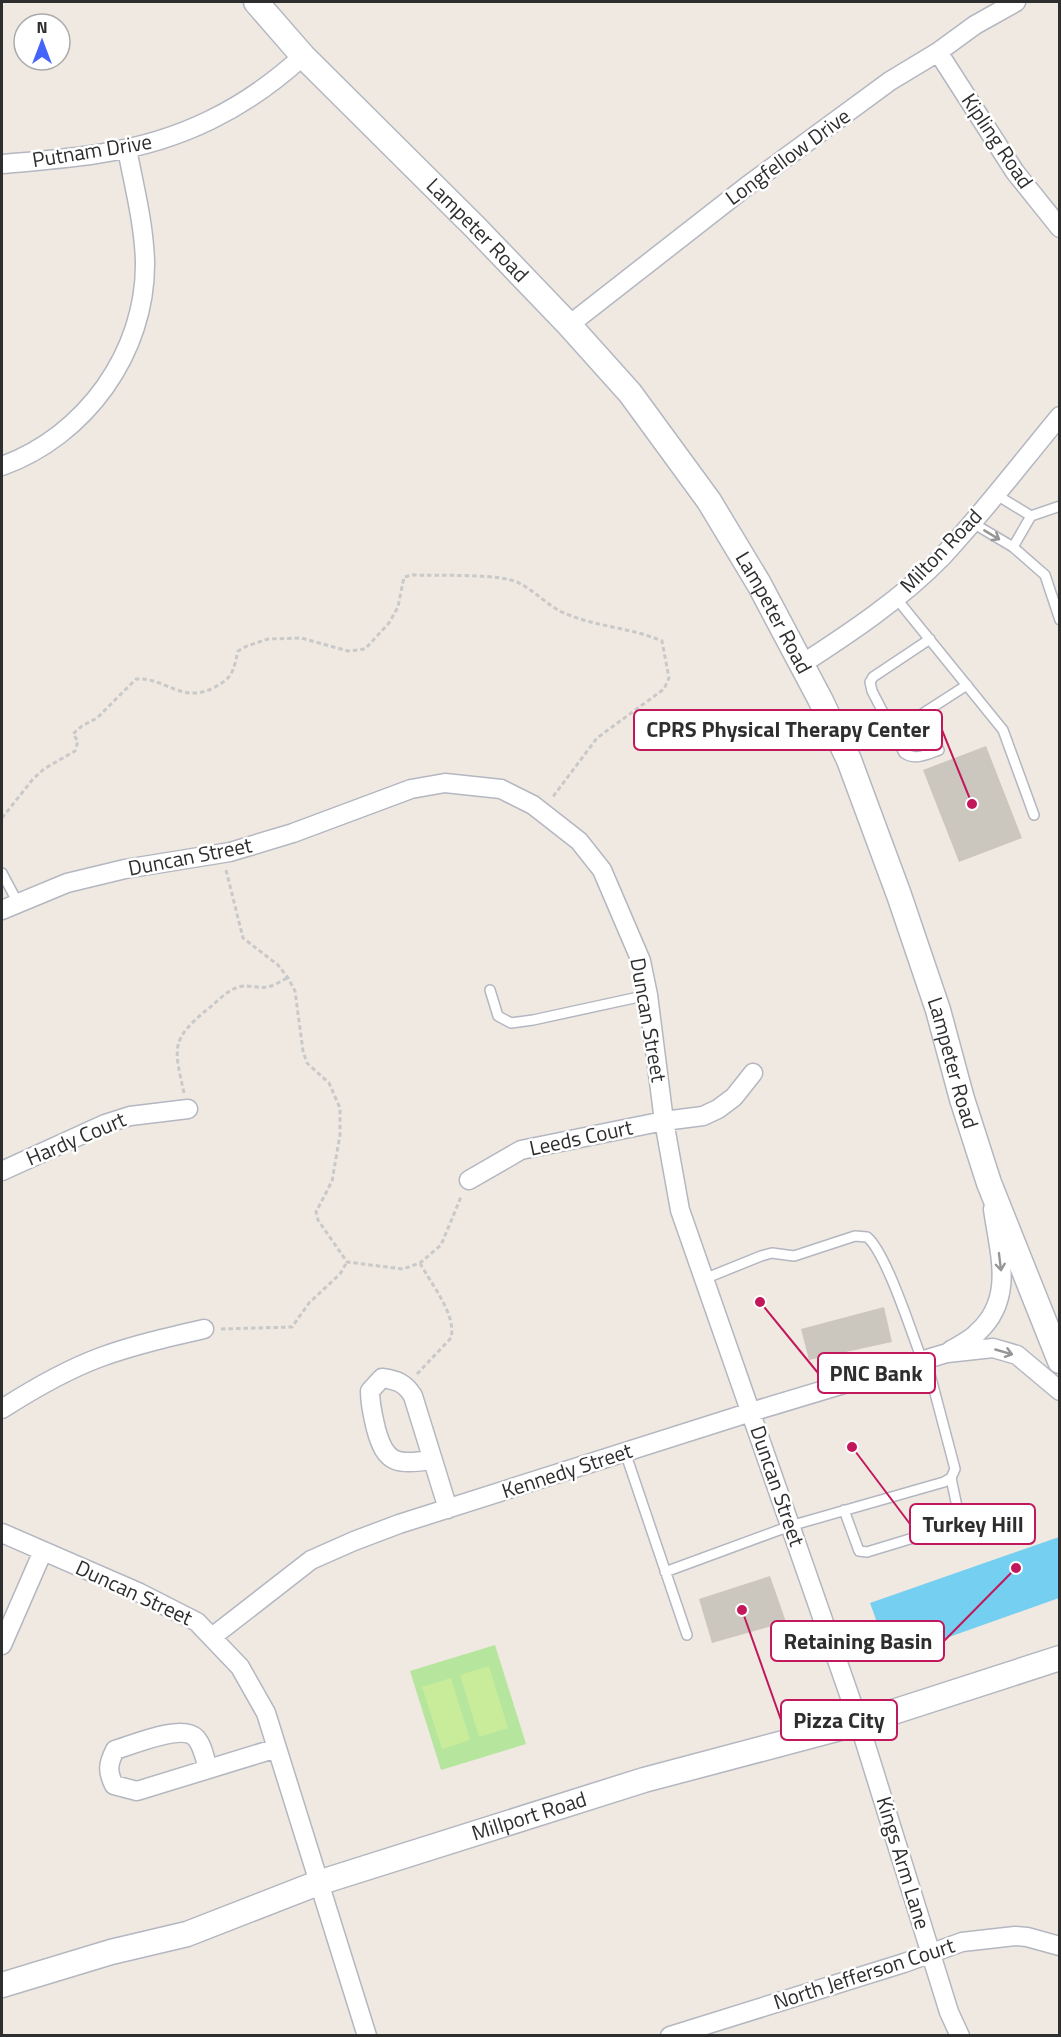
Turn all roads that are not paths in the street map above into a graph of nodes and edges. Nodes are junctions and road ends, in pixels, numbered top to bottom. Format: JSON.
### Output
{"nodes":[{"id":1,"x":256,"y":2,"type":"edge"},
{"id":2,"x":1016,"y":2,"type":"edge"},
{"id":3,"x":938,"y":52,"type":"junction"},
{"id":4,"x":303,"y":56,"type":"junction"},
{"id":5,"x":127,"y":149,"type":"junction"},
{"id":6,"x":2,"y":164,"type":"edge"},
{"id":7,"x":1059,"y":228,"type":"edge"},
{"id":8,"x":569,"y":325,"type":"junction"},
{"id":9,"x":1059,"y":416,"type":"edge"},
{"id":10,"x":2,"y":466,"type":"edge"},
{"id":11,"x":995,"y":494,"type":"junction"},
{"id":12,"x":1059,"y":506,"type":"edge"},
{"id":13,"x":1031,"y":516,"type":"junction"},
{"id":14,"x":971,"y":522,"type":"junction"},
{"id":15,"x":1013,"y":547,"type":"junction"},
{"id":16,"x":896,"y":598,"type":"junction"},
{"id":17,"x":1059,"y":620,"type":"edge"},
{"id":18,"x":930,"y":639,"type":"junction"},
{"id":19,"x":802,"y":664,"type":"junction"},
{"id":20,"x":967,"y":685,"type":"junction"},
{"id":21,"x":894,"y":732,"type":"junction"},
{"id":22,"x":939,"y":750,"type":"dead end"},
{"id":23,"x":1035,"y":814,"type":"dead end"},
{"id":24,"x":2,"y":873,"type":"edge"},
{"id":25,"x":10,"y":907,"type":"edge"},
{"id":26,"x":490,"y":990,"type":"dead end"},
{"id":27,"x":648,"y":995,"type":"junction"},
{"id":28,"x":753,"y":1073,"type":"dead end"},
{"id":29,"x":188,"y":1109,"type":"road end"},
{"id":30,"x":664,"y":1121,"type":"junction"},
{"id":31,"x":2,"y":1171,"type":"edge"},
{"id":32,"x":469,"y":1180,"type":"road end"},
{"id":33,"x":989,"y":1183,"type":"junction"},
{"id":34,"x":704,"y":1279,"type":"junction"},
{"id":35,"x":204,"y":1329,"type":"road end"},
{"id":36,"x":947,"y":1353,"type":"junction"},
{"id":37,"x":924,"y":1359,"type":"junction"},
{"id":38,"x":1059,"y":1361,"type":"edge"},
{"id":39,"x":1059,"y":1391,"type":"edge"},
{"id":40,"x":2,"y":1409,"type":"edge"},
{"id":41,"x":751,"y":1412,"type":"junction"},
{"id":42,"x":626,"y":1452,"type":"junction"},
{"id":43,"x":433,"y":1460,"type":"junction"},
{"id":44,"x":951,"y":1478,"type":"junction"},
{"id":45,"x":448,"y":1509,"type":"junction"},
{"id":46,"x":844,"y":1510,"type":"junction"},
{"id":47,"x":790,"y":1526,"type":"junction"},
{"id":48,"x":2,"y":1533,"type":"edge"},
{"id":49,"x":43,"y":1551,"type":"junction"},
{"id":50,"x":665,"y":1572,"type":"junction"},
{"id":51,"x":9,"y":1608,"type":"edge"},
{"id":52,"x":687,"y":1635,"type":"dead end"},
{"id":53,"x":212,"y":1637,"type":"junction"},
{"id":54,"x":2,"y":1646,"type":"edge"},
{"id":55,"x":1059,"y":1658,"type":"edge"},
{"id":56,"x":860,"y":1723,"type":"junction"},
{"id":57,"x":277,"y":1748,"type":"junction"},
{"id":58,"x":208,"y":1769,"type":"junction"},
{"id":59,"x":318,"y":1883,"type":"junction"},
{"id":60,"x":1059,"y":1946,"type":"edge"},
{"id":61,"x":931,"y":1953,"type":"junction"},
{"id":62,"x":2,"y":1985,"type":"edge"},
{"id":63,"x":367,"y":2036,"type":"edge"},
{"id":64,"x":670,"y":2036,"type":"edge"},
{"id":65,"x":960,"y":2036,"type":"edge"}],
"edges":[{"from":1,"to":4,"type":"main road","name":"Lampeter Road"},
{"from":2,"to":3,"type":"street","name":"Longfellow Drive"},
{"from":3,"to":7,"type":"street","name":"Kipling Road"},
{"from":3,"to":8,"type":"street","name":"Longfellow Drive"},
{"from":4,"to":5,"type":"street","name":"Putnam Drive"},
{"from":4,"to":8,"type":"main road","name":"Lampeter Road"},
{"from":5,"to":6,"type":"street","name":"Putnam Drive"},
{"from":5,"to":10,"type":"street"},
{"from":8,"to":19,"type":"main road","name":"Lampeter Road"},
{"from":9,"to":11,"type":"street","name":"Milton Road"},
{"from":11,"to":13,"type":"lane"},
{"from":11,"to":14,"type":"street","name":"Milton Road"},
{"from":12,"to":13,"type":"lane"},
{"from":13,"to":15,"type":"lane"},
{"from":14,"to":15,"type":"lane","one_way":true},
{"from":14,"to":16,"type":"street","name":"Milton Road"},
{"from":15,"to":17,"type":"lane"},
{"from":16,"to":18,"type":"lane"},
{"from":16,"to":19,"type":"street","name":"Milton Road"},
{"from":18,"to":20,"type":"lane"},
{"from":18,"to":21,"type":"lane"},
{"from":19,"to":33,"type":"main road","name":"Lampeter Road"},
{"from":20,"to":21,"type":"lane"},
{"from":20,"to":23,"type":"lane"},
{"from":21,"to":22,"type":"lane"},
{"from":24,"to":25,"type":"lane"},
{"from":25,"to":27,"type":"street","name":"Duncan Street"},
{"from":26,"to":27,"type":"lane"},
{"from":27,"to":30,"type":"street","name":"Duncan Street"},
{"from":28,"to":30,"type":"street","name":"Leeds Court"},
{"from":29,"to":31,"type":"street","name":"Hardy Court"},
{"from":30,"to":32,"type":"street","name":"Leeds Court"},
{"from":30,"to":34,"type":"street","name":"Duncan Street"},
{"from":33,"to":36,"type":"street","name":"Kennedy Street","one_way":true},
{"from":33,"to":38,"type":"main road","name":"Lampeter Road"},
{"from":34,"to":37,"type":"lane"},
{"from":34,"to":41,"type":"street","name":"Duncan Street"},
{"from":35,"to":40,"type":"street"},
{"from":36,"to":37,"type":"street","name":"Kennedy Street"},
{"from":36,"to":39,"type":"street","name":"Kennedy Street","one_way":true},
{"from":37,"to":41,"type":"street","name":"Kennedy Street"},
{"from":37,"to":44,"type":"lane"},
{"from":41,"to":42,"type":"street","name":"Kennedy Street"},
{"from":41,"to":47,"type":"street","name":"Duncan Street"},
{"from":42,"to":45,"type":"street","name":"Kennedy Street"},
{"from":42,"to":50,"type":"lane"},
{"from":43,"to":43,"type":"street"},
{"from":43,"to":45,"type":"street"},
{"from":44,"to":46,"type":"lane"},
{"from":44,"to":46,"type":"lane"},
{"from":45,"to":53,"type":"street","name":"Kennedy Street"},
{"from":46,"to":47,"type":"lane"},
{"from":47,"to":50,"type":"lane"},
{"from":47,"to":56,"type":"street","name":"Duncan Street"},
{"from":48,"to":49,"type":"street","name":"Duncan Street"},
{"from":49,"to":51,"type":"street"},
{"from":49,"to":53,"type":"street","name":"Duncan Street"},
{"from":50,"to":52,"type":"lane"},
{"from":51,"to":54,"type":"street"},
{"from":53,"to":57,"type":"street","name":"Duncan Street"},
{"from":55,"to":56,"type":"main road","name":"Millport Road"},
{"from":56,"to":59,"type":"main road","name":"Millport Road"},
{"from":56,"to":61,"type":"street","name":"Kings Arm Lane"},
{"from":57,"to":58,"type":"street"},
{"from":57,"to":59,"type":"street","name":"Duncan Street"},
{"from":58,"to":58,"type":"street"},
{"from":59,"to":62,"type":"main road","name":"Millport Road"},
{"from":59,"to":63,"type":"street","name":"Duncan Street"},
{"from":60,"to":61,"type":"street","name":"North Jefferson Court"},
{"from":61,"to":64,"type":"street","name":"North Jefferson Court"},
{"from":61,"to":65,"type":"street","name":"Kings Arm Lane"}]}
